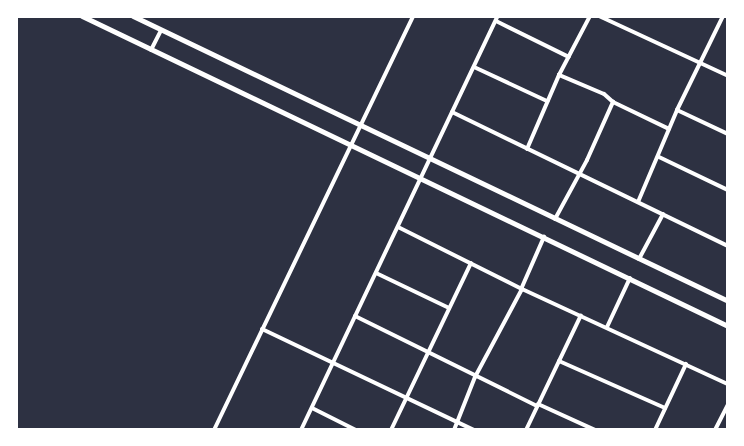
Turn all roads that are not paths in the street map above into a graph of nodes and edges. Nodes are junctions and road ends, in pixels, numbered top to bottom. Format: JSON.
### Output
{"nodes":[{"id":1,"x":82,"y":16,"type":"edge"},
{"id":2,"x":133,"y":16,"type":"edge"},
{"id":3,"x":413,"y":16,"type":"edge"},
{"id":4,"x":498,"y":16,"type":"edge"},
{"id":5,"x":590,"y":16,"type":"edge"},
{"id":6,"x":599,"y":16,"type":"edge"},
{"id":7,"x":722,"y":17,"type":"edge"},
{"id":8,"x":496,"y":21,"type":"junction"},
{"id":9,"x":728,"y":21,"type":"edge"},
{"id":10,"x":161,"y":30,"type":"junction"},
{"id":11,"x":151,"y":50,"type":"junction"},
{"id":12,"x":569,"y":57,"type":"junction"},
{"id":13,"x":701,"y":64,"type":"junction"},
{"id":14,"x":474,"y":67,"type":"junction"},
{"id":15,"x":559,"y":75,"type":"junction"},
{"id":16,"x":728,"y":76,"type":"edge"},
{"id":17,"x":547,"y":101,"type":"junction"},
{"id":18,"x":613,"y":102,"type":"junction"},
{"id":19,"x":677,"y":110,"type":"junction"},
{"id":20,"x":452,"y":112,"type":"junction"},
{"id":21,"x":360,"y":125,"type":"junction"},
{"id":22,"x":669,"y":129,"type":"junction"},
{"id":23,"x":728,"y":134,"type":"edge"},
{"id":24,"x":351,"y":146,"type":"junction"},
{"id":25,"x":526,"y":149,"type":"junction"},
{"id":26,"x":659,"y":156,"type":"junction"},
{"id":27,"x":430,"y":159,"type":"junction"},
{"id":28,"x":579,"y":174,"type":"junction"},
{"id":29,"x":420,"y":179,"type":"junction"},
{"id":30,"x":728,"y":190,"type":"edge"},
{"id":31,"x":638,"y":202,"type":"junction"},
{"id":32,"x":663,"y":214,"type":"junction"},
{"id":33,"x":555,"y":219,"type":"junction"},
{"id":34,"x":398,"y":227,"type":"junction"},
{"id":35,"x":544,"y":237,"type":"junction"},
{"id":36,"x":728,"y":246,"type":"edge"},
{"id":37,"x":639,"y":259,"type":"junction"},
{"id":38,"x":471,"y":263,"type":"junction"},
{"id":39,"x":376,"y":273,"type":"junction"},
{"id":40,"x":630,"y":278,"type":"junction"},
{"id":41,"x":522,"y":288,"type":"junction"},
{"id":42,"x":728,"y":301,"type":"edge"},
{"id":43,"x":449,"y":308,"type":"junction"},
{"id":44,"x":581,"y":315,"type":"junction"},
{"id":45,"x":355,"y":316,"type":"junction"},
{"id":46,"x":728,"y":326,"type":"edge"},
{"id":47,"x":607,"y":327,"type":"junction"},
{"id":48,"x":262,"y":329,"type":"junction"},
{"id":49,"x":427,"y":353,"type":"junction"},
{"id":50,"x":559,"y":361,"type":"junction"},
{"id":51,"x":334,"y":362,"type":"junction"},
{"id":52,"x":686,"y":364,"type":"junction"},
{"id":53,"x":475,"y":377,"type":"junction"},
{"id":54,"x":728,"y":384,"type":"edge"},
{"id":55,"x":406,"y":398,"type":"junction"},
{"id":56,"x":728,"y":404,"type":"edge"},
{"id":57,"x":538,"y":405,"type":"junction"},
{"id":58,"x":312,"y":408,"type":"junction"},
{"id":59,"x":665,"y":408,"type":"junction"},
{"id":60,"x":457,"y":422,"type":"junction"},
{"id":61,"x":214,"y":430,"type":"edge"},
{"id":62,"x":301,"y":430,"type":"edge"},
{"id":63,"x":356,"y":430,"type":"edge"},
{"id":64,"x":391,"y":430,"type":"edge"},
{"id":65,"x":454,"y":430,"type":"edge"},
{"id":66,"x":474,"y":430,"type":"edge"},
{"id":67,"x":526,"y":430,"type":"edge"},
{"id":68,"x":595,"y":430,"type":"edge"},
{"id":69,"x":655,"y":430,"type":"edge"},
{"id":70,"x":715,"y":430,"type":"edge"}],
"edges":[{"from":1,"to":11,"type":"street"},
{"from":2,"to":10,"type":"street"},
{"from":3,"to":21,"type":"street"},
{"from":4,"to":8,"type":"street"},
{"from":5,"to":12,"type":"street"},
{"from":6,"to":13,"type":"street"},
{"from":7,"to":9,"type":"street"},
{"from":7,"to":13,"type":"street"},
{"from":8,"to":12,"type":"street"},
{"from":8,"to":14,"type":"street"},
{"from":10,"to":11,"type":"street"},
{"from":10,"to":21,"type":"street"},
{"from":11,"to":24,"type":"street"},
{"from":12,"to":15,"type":"street"},
{"from":13,"to":16,"type":"street"},
{"from":13,"to":19,"type":"street"},
{"from":14,"to":17,"type":"street"},
{"from":14,"to":20,"type":"street"},
{"from":15,"to":17,"type":"street"},
{"from":15,"to":18,"type":"street"},
{"from":17,"to":25,"type":"street"},
{"from":18,"to":22,"type":"street"},
{"from":18,"to":28,"type":"street"},
{"from":19,"to":22,"type":"street"},
{"from":19,"to":23,"type":"street"},
{"from":20,"to":25,"type":"street"},
{"from":20,"to":27,"type":"street"},
{"from":21,"to":24,"type":"street"},
{"from":21,"to":27,"type":"street"},
{"from":22,"to":26,"type":"street"},
{"from":24,"to":29,"type":"street"},
{"from":24,"to":48,"type":"street"},
{"from":25,"to":28,"type":"street"},
{"from":26,"to":30,"type":"street"},
{"from":26,"to":31,"type":"street"},
{"from":27,"to":29,"type":"street"},
{"from":27,"to":33,"type":"street"},
{"from":28,"to":31,"type":"street"},
{"from":28,"to":33,"type":"street"},
{"from":29,"to":34,"type":"street"},
{"from":29,"to":35,"type":"street"},
{"from":31,"to":32,"type":"street"},
{"from":32,"to":36,"type":"street"},
{"from":32,"to":37,"type":"street"},
{"from":33,"to":37,"type":"street"},
{"from":34,"to":38,"type":"street"},
{"from":34,"to":39,"type":"street"},
{"from":35,"to":40,"type":"street"},
{"from":35,"to":41,"type":"street"},
{"from":37,"to":42,"type":"street"},
{"from":38,"to":41,"type":"street"},
{"from":38,"to":43,"type":"street"},
{"from":39,"to":43,"type":"street"},
{"from":39,"to":45,"type":"street"},
{"from":40,"to":46,"type":"street"},
{"from":40,"to":47,"type":"street"},
{"from":41,"to":44,"type":"street"},
{"from":41,"to":53,"type":"street"},
{"from":43,"to":49,"type":"street"},
{"from":44,"to":47,"type":"street"},
{"from":44,"to":50,"type":"street"},
{"from":45,"to":49,"type":"street"},
{"from":45,"to":51,"type":"street"},
{"from":47,"to":52,"type":"street"},
{"from":48,"to":51,"type":"street"},
{"from":48,"to":61,"type":"street"},
{"from":49,"to":53,"type":"street"},
{"from":49,"to":55,"type":"street"},
{"from":50,"to":57,"type":"street"},
{"from":50,"to":59,"type":"street"},
{"from":51,"to":55,"type":"street"},
{"from":51,"to":58,"type":"street"},
{"from":52,"to":54,"type":"street"},
{"from":52,"to":59,"type":"street"},
{"from":53,"to":57,"type":"street"},
{"from":53,"to":60,"type":"street"},
{"from":55,"to":60,"type":"street"},
{"from":55,"to":64,"type":"street"},
{"from":56,"to":70,"type":"street"},
{"from":57,"to":67,"type":"street"},
{"from":57,"to":68,"type":"street"},
{"from":58,"to":62,"type":"street"},
{"from":58,"to":63,"type":"street"},
{"from":59,"to":69,"type":"street"},
{"from":60,"to":65,"type":"street"},
{"from":60,"to":66,"type":"street"}]}
